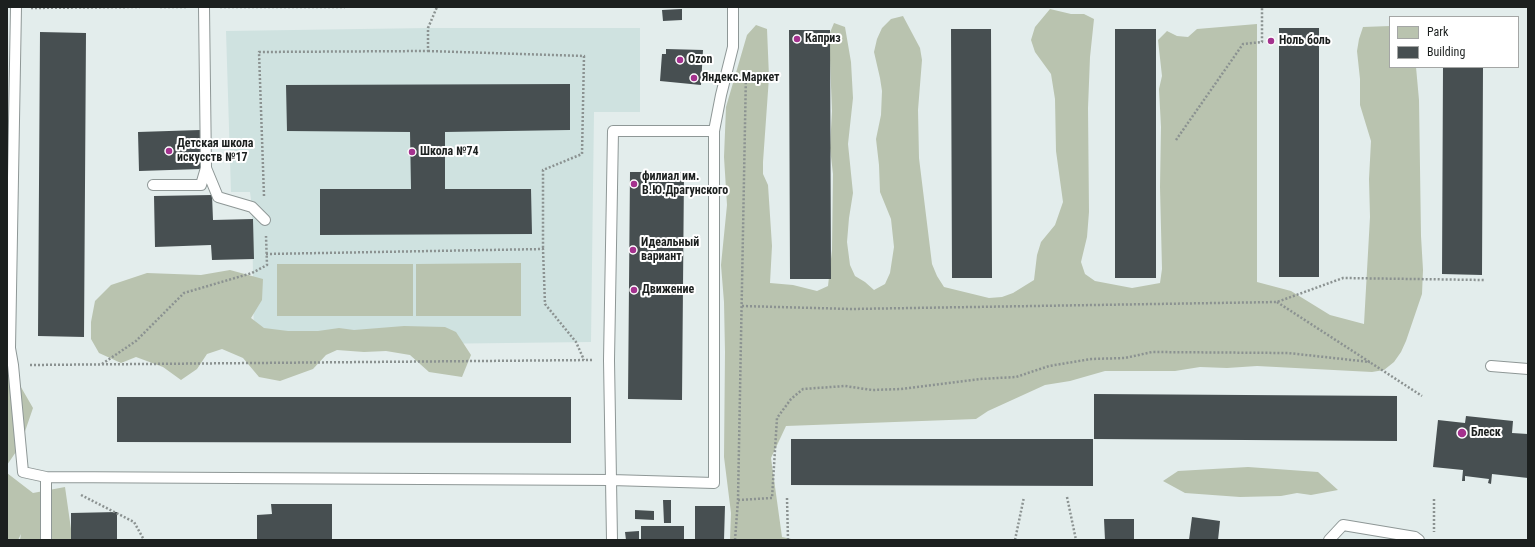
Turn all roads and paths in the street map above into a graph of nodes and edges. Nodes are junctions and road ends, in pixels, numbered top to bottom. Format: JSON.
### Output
{"nodes":[{"id":1,"x":16,"y":7,"type":"edge"},
{"id":2,"x":140,"y":7,"type":"edge"},
{"id":3,"x":160,"y":7,"type":"edge"},
{"id":4,"x":204,"y":7,"type":"edge"},
{"id":5,"x":345,"y":7,"type":"edge"},
{"id":6,"x":437,"y":7,"type":"edge"},
{"id":7,"x":733,"y":7,"type":"edge"},
{"id":8,"x":1262,"y":7,"type":"edge"},
{"id":9,"x":428,"y":51,"type":"junction"},
{"id":10,"x":746,"y":63,"type":"dead end"},
{"id":11,"x":714,"y":131,"type":"junction"},
{"id":12,"x":1176,"y":140,"type":"dead end"},
{"id":13,"x":10,"y":147,"type":"edge"},
{"id":14,"x":206,"y":168,"type":"junction"},
{"id":15,"x":153,"y":185,"type":"dead end"},
{"id":16,"x":265,"y":220,"type":"junction"},
{"id":17,"x":543,"y":249,"type":"junction"},
{"id":18,"x":266,"y":254,"type":"junction"},
{"id":19,"x":1484,"y":280,"type":"dead end"},
{"id":20,"x":1277,"y":302,"type":"junction"},
{"id":21,"x":742,"y":306,"type":"junction"},
{"id":22,"x":8,"y":347,"type":"edge"},
{"id":23,"x":584,"y":360,"type":"junction"},
{"id":24,"x":609,"y":360,"type":"junction"},
{"id":25,"x":1370,"y":362,"type":"junction"},
{"id":26,"x":102,"y":364,"type":"junction"},
{"id":27,"x":13,"y":365,"type":"junction"},
{"id":28,"x":1491,"y":366,"type":"dead end"},
{"id":29,"x":1528,"y":369,"type":"edge"},
{"id":30,"x":1422,"y":396,"type":"dead end"},
{"id":31,"x":46,"y":477,"type":"junction"},
{"id":32,"x":611,"y":480,"type":"junction"},
{"id":33,"x":79,"y":494,"type":"dead end"},
{"id":34,"x":1024,"y":497,"type":"dead end"},
{"id":35,"x":1067,"y":497,"type":"dead end"},
{"id":36,"x":787,"y":498,"type":"dead end"},
{"id":37,"x":1434,"y":499,"type":"dead end"},
{"id":38,"x":738,"y":500,"type":"junction"},
{"id":39,"x":1434,"y":533,"type":"dead end"},
{"id":40,"x":46,"y":540,"type":"edge"},
{"id":41,"x":144,"y":540,"type":"edge"},
{"id":42,"x":612,"y":540,"type":"edge"},
{"id":43,"x":735,"y":540,"type":"edge"},
{"id":44,"x":788,"y":540,"type":"edge"},
{"id":45,"x":1016,"y":540,"type":"edge"},
{"id":46,"x":1076,"y":540,"type":"edge"},
{"id":47,"x":1329,"y":540,"type":"edge"},
{"id":48,"x":1419,"y":540,"type":"edge"}],
"edges":[{"from":1,"to":2,"type":"path"},
{"from":1,"to":13,"type":"lane"},
{"from":3,"to":4,"type":"path"},
{"from":4,"to":5,"type":"path"},
{"from":4,"to":14,"type":"lane"},
{"from":6,"to":9,"type":"path"},
{"from":7,"to":11,"type":"lane"},
{"from":8,"to":12,"type":"path"},
{"from":9,"to":16,"type":"path"},
{"from":9,"to":17,"type":"path"},
{"from":10,"to":21,"type":"path"},
{"from":11,"to":24,"type":"lane"},
{"from":11,"to":32,"type":"lane"},
{"from":13,"to":22,"type":"lane"},
{"from":14,"to":15,"type":"lane"},
{"from":14,"to":16,"type":"lane"},
{"from":16,"to":18,"type":"path"},
{"from":17,"to":18,"type":"path"},
{"from":17,"to":23,"type":"path"},
{"from":18,"to":26,"type":"path"},
{"from":19,"to":20,"type":"path"},
{"from":20,"to":21,"type":"path"},
{"from":20,"to":25,"type":"path"},
{"from":21,"to":38,"type":"path"},
{"from":22,"to":27,"type":"lane"},
{"from":23,"to":24,"type":"path"},
{"from":23,"to":26,"type":"path"},
{"from":24,"to":32,"type":"lane"},
{"from":25,"to":30,"type":"path"},
{"from":25,"to":38,"type":"path"},
{"from":26,"to":27,"type":"path"},
{"from":27,"to":31,"type":"lane"},
{"from":28,"to":29,"type":"lane"},
{"from":31,"to":32,"type":"lane"},
{"from":31,"to":40,"type":"lane"},
{"from":32,"to":42,"type":"lane"},
{"from":33,"to":41,"type":"path"},
{"from":34,"to":45,"type":"path"},
{"from":35,"to":46,"type":"path"},
{"from":36,"to":44,"type":"path"},
{"from":37,"to":39,"type":"path"},
{"from":38,"to":43,"type":"path"},
{"from":47,"to":48,"type":"lane"}]}
